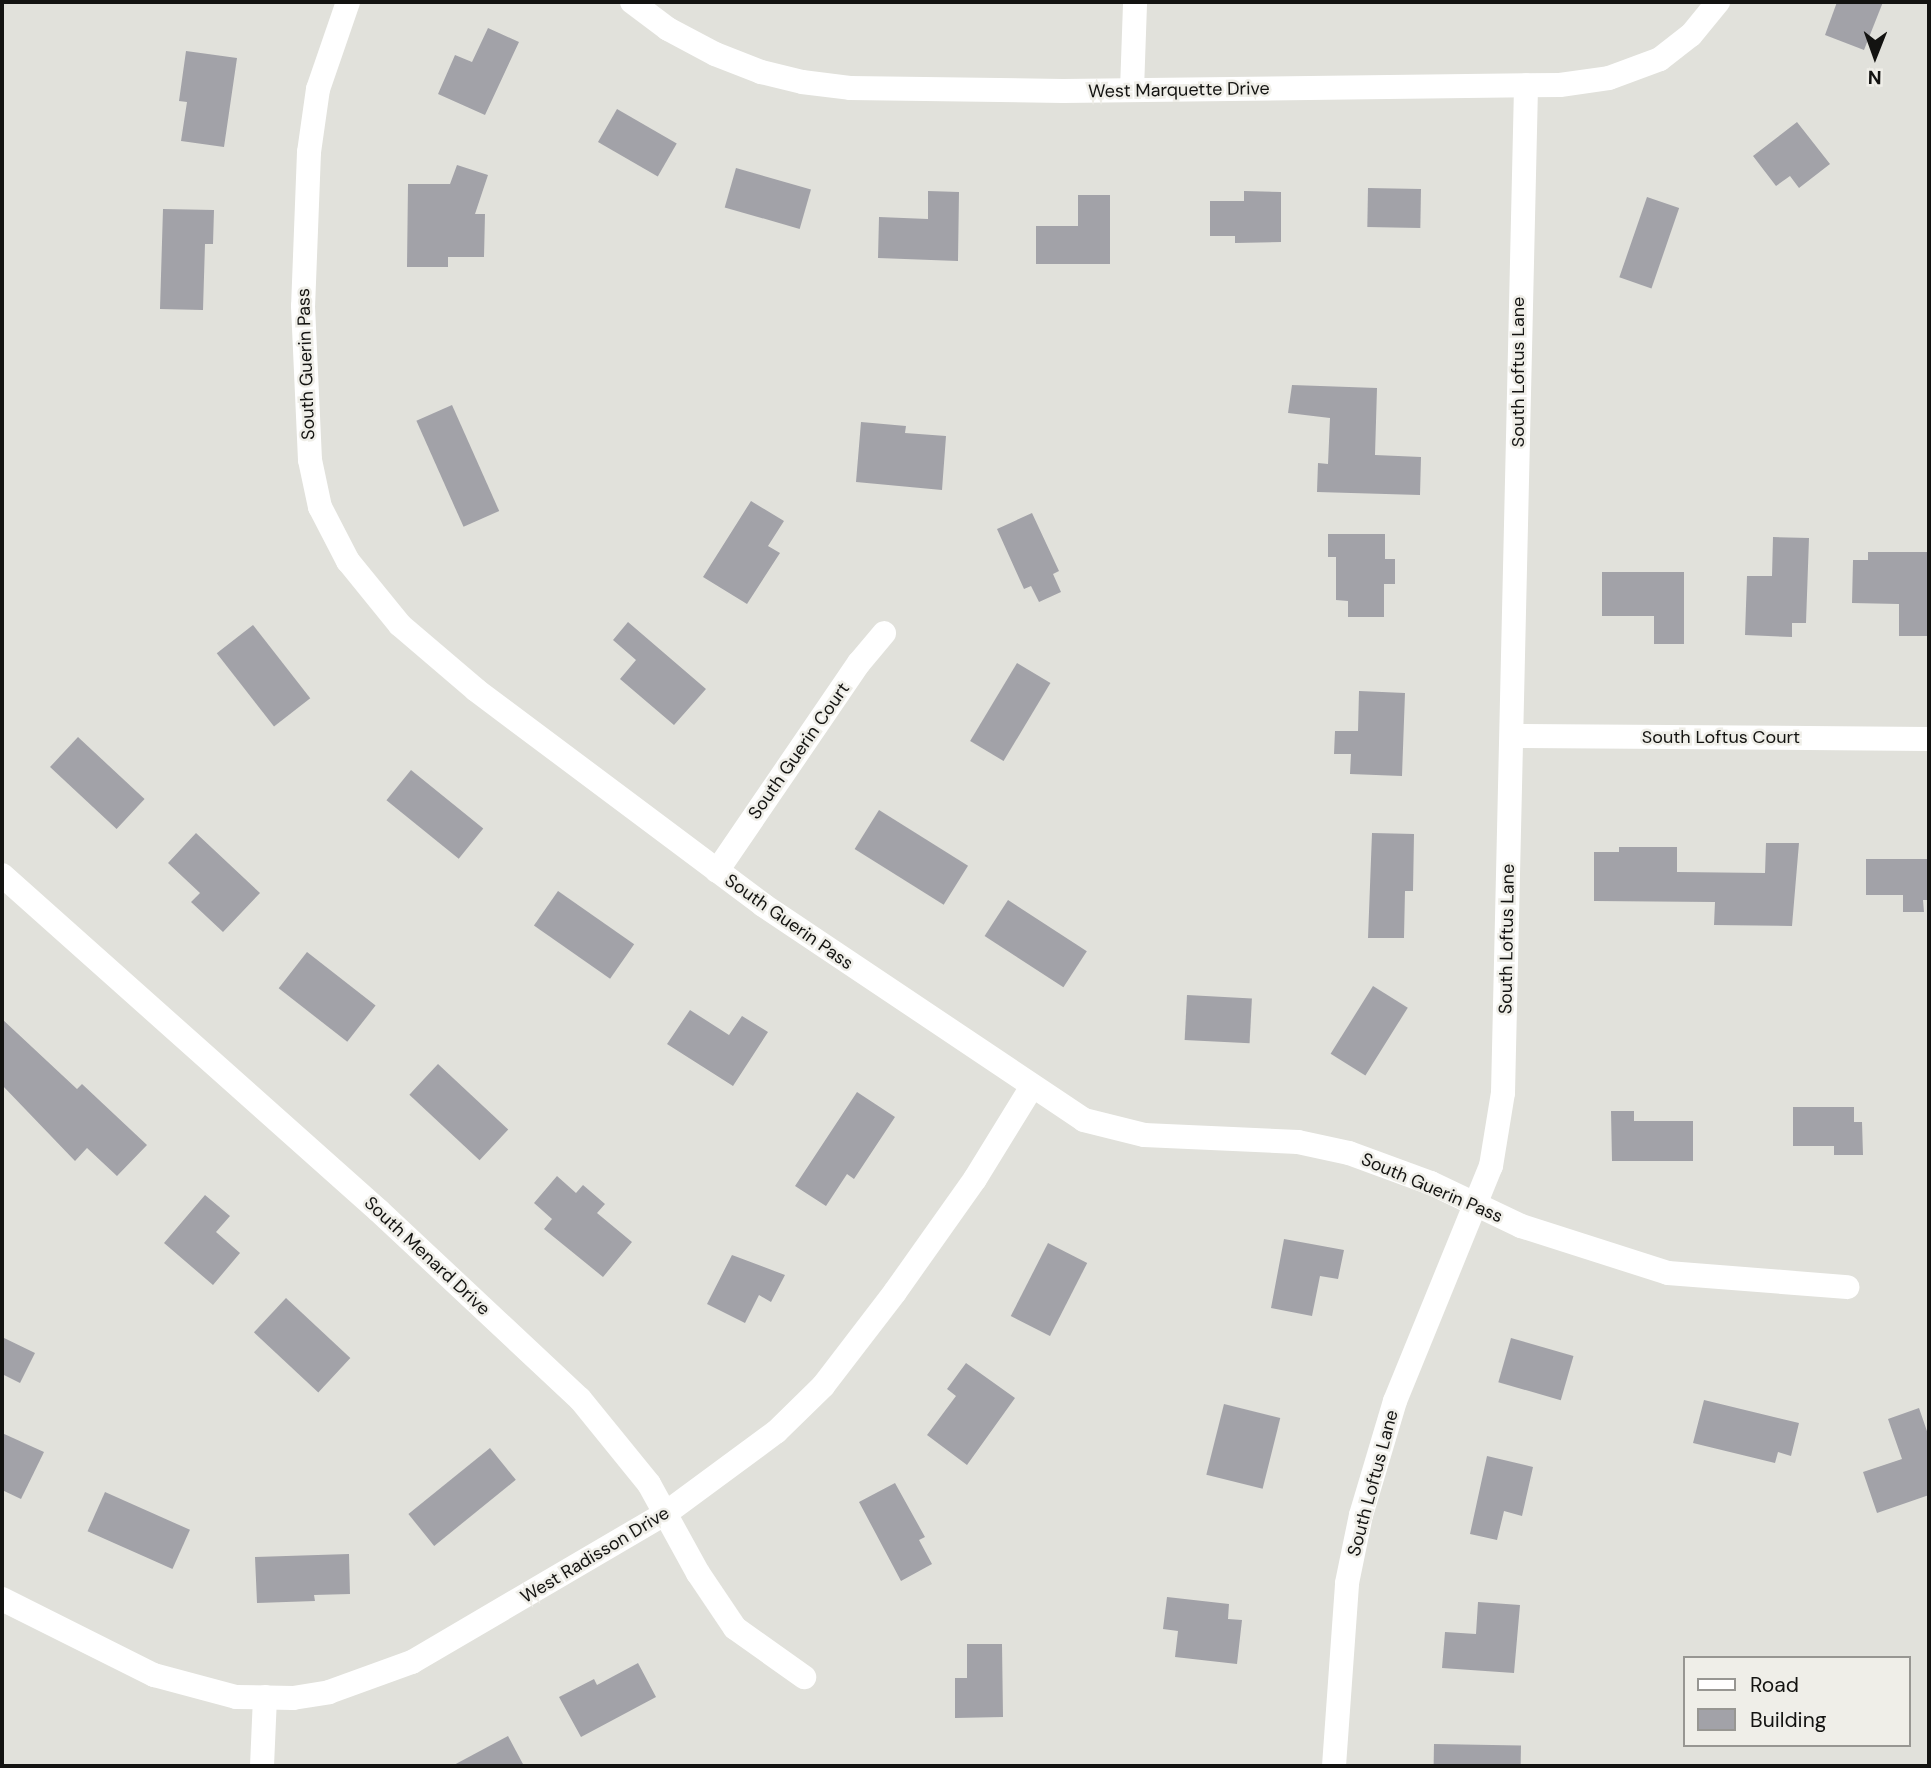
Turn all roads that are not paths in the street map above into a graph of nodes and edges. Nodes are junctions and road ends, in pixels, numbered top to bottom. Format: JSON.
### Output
{"nodes":[{"id":1,"x":348,"y":2,"type":"edge"},
{"id":2,"x":632,"y":2,"type":"edge"},
{"id":3,"x":1135,"y":2,"type":"edge"},
{"id":4,"x":1718,"y":2,"type":"edge"},
{"id":5,"x":1526,"y":85,"type":"junction"},
{"id":6,"x":1132,"y":90,"type":"junction"},
{"id":7,"x":884,"y":633,"type":"dead end"},
{"id":8,"x":1512,"y":736,"type":"junction"},
{"id":9,"x":1929,"y":739,"type":"edge"},
{"id":10,"x":717,"y":871,"type":"junction"},
{"id":11,"x":2,"y":875,"type":"edge"},
{"id":12,"x":1031,"y":1088,"type":"junction"},
{"id":13,"x":1475,"y":1205,"type":"junction"},
{"id":14,"x":1847,"y":1287,"type":"dead end"},
{"id":15,"x":666,"y":1513,"type":"junction"},
{"id":16,"x":2,"y":1598,"type":"edge"},
{"id":17,"x":804,"y":1677,"type":"dead end"},
{"id":18,"x":265,"y":1697,"type":"junction"},
{"id":19,"x":262,"y":1766,"type":"edge"},
{"id":20,"x":1334,"y":1766,"type":"edge"}],
"edges":[{"from":1,"to":10,"type":"street","name":"South Guerin Pass"},
{"from":2,"to":6,"type":"street","name":"West Marquette Drive"},
{"from":3,"to":6,"type":"street"},
{"from":4,"to":5,"type":"street","name":"West Marquette Drive"},
{"from":5,"to":6,"type":"street","name":"West Marquette Drive"},
{"from":5,"to":8,"type":"street","name":"South Loftus Lane"},
{"from":7,"to":10,"type":"street","name":"South Guerin Court"},
{"from":8,"to":9,"type":"street","name":"South Loftus Court"},
{"from":8,"to":13,"type":"street","name":"South Loftus Lane"},
{"from":10,"to":12,"type":"street","name":"South Guerin Pass"},
{"from":11,"to":15,"type":"street","name":"South Menard Drive"},
{"from":12,"to":13,"type":"street","name":"South Guerin Pass"},
{"from":12,"to":15,"type":"street","name":"West Radisson Drive"},
{"from":13,"to":14,"type":"street","name":"South Guerin Pass"},
{"from":13,"to":20,"type":"street","name":"South Loftus Lane"},
{"from":15,"to":17,"type":"street","name":"South Menard Drive"},
{"from":15,"to":18,"type":"street","name":"West Radisson Drive"},
{"from":16,"to":18,"type":"street","name":"West Radisson Drive"},
{"from":18,"to":19,"type":"street"}]}
